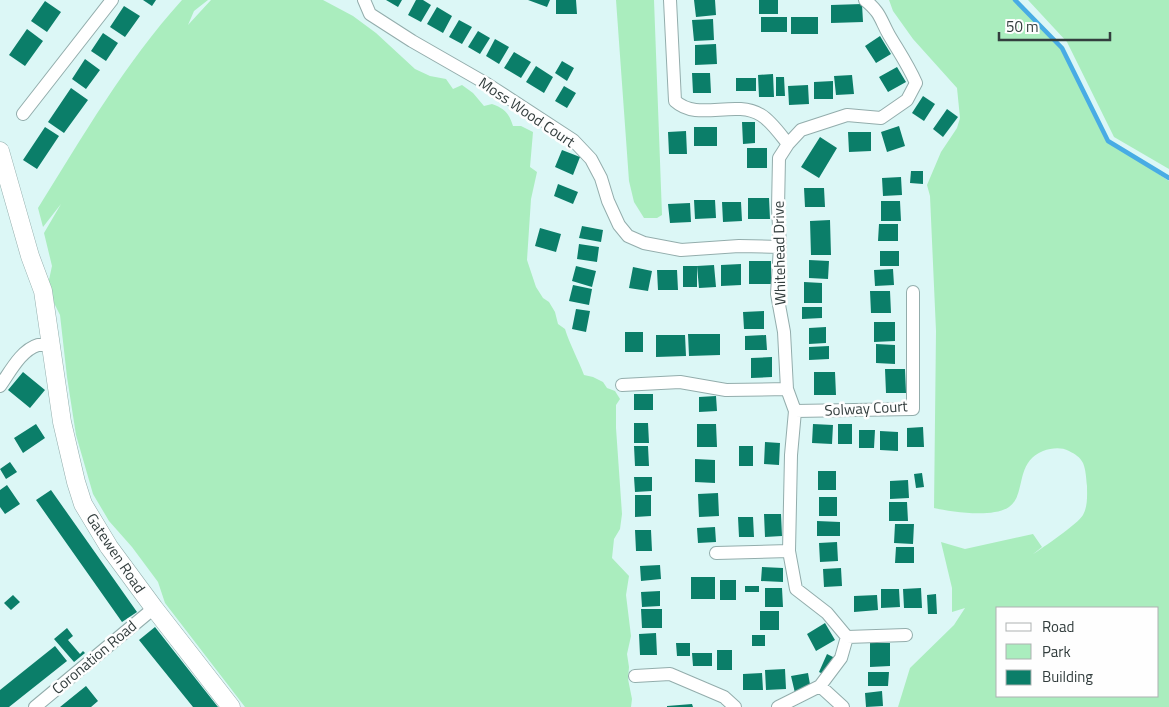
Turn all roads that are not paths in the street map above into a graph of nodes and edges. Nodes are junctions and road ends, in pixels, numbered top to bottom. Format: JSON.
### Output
{"nodes":[{"id":1,"x":112,"y":0,"type":"edge"},
{"id":2,"x":364,"y":0,"type":"edge"},
{"id":3,"x":670,"y":0,"type":"edge"},
{"id":4,"x":865,"y":0,"type":"edge"},
{"id":5,"x":23,"y":114,"type":"dead end"},
{"id":6,"x":788,"y":144,"type":"junction"},
{"id":7,"x":0,"y":151,"type":"edge"},
{"id":8,"x":780,"y":246,"type":"junction"},
{"id":9,"x":913,"y":292,"type":"dead end"},
{"id":10,"x":50,"y":345,"type":"junction"},
{"id":11,"x":622,"y":385,"type":"dead end"},
{"id":12,"x":0,"y":386,"type":"edge"},
{"id":13,"x":787,"y":389,"type":"junction"},
{"id":14,"x":795,"y":410,"type":"junction"},
{"id":15,"x":788,"y":551,"type":"junction"},
{"id":16,"x":716,"y":554,"type":"dead end"},
{"id":17,"x":154,"y":608,"type":"junction"},
{"id":18,"x":906,"y":635,"type":"dead end"},
{"id":19,"x":847,"y":637,"type":"junction"},
{"id":20,"x":635,"y":676,"type":"dead end"},
{"id":21,"x":820,"y":686,"type":"junction"},
{"id":22,"x":35,"y":707,"type":"edge"},
{"id":23,"x":231,"y":707,"type":"edge"},
{"id":24,"x":735,"y":707,"type":"edge"},
{"id":25,"x":778,"y":707,"type":"edge"},
{"id":26,"x":844,"y":707,"type":"edge"}],
"edges":[{"from":1,"to":5,"type":"street"},
{"from":2,"to":8,"type":"street","name":"Moss Wood Court"},
{"from":3,"to":6,"type":"street"},
{"from":4,"to":6,"type":"street","name":"Whitehead Drive"},
{"from":6,"to":8,"type":"street","name":"Whitehead Drive"},
{"from":7,"to":10,"type":"main road","name":"Gatewen Road"},
{"from":8,"to":13,"type":"street","name":"Whitehead Drive"},
{"from":9,"to":14,"type":"street","name":"Solway Court"},
{"from":10,"to":12,"type":"street"},
{"from":10,"to":17,"type":"main road","name":"Gatewen Road"},
{"from":11,"to":13,"type":"street"},
{"from":13,"to":14,"type":"street","name":"Whitehead Drive"},
{"from":14,"to":15,"type":"street","name":"Whitehead Drive"},
{"from":15,"to":16,"type":"street"},
{"from":15,"to":19,"type":"street","name":"Whitehead Drive"},
{"from":17,"to":22,"type":"street","name":"Coronation Road"},
{"from":17,"to":23,"type":"main road","name":"Gatewen Road"},
{"from":18,"to":19,"type":"street"},
{"from":19,"to":21,"type":"street"},
{"from":20,"to":24,"type":"street"},
{"from":21,"to":25,"type":"street"},
{"from":21,"to":26,"type":"street"}]}
